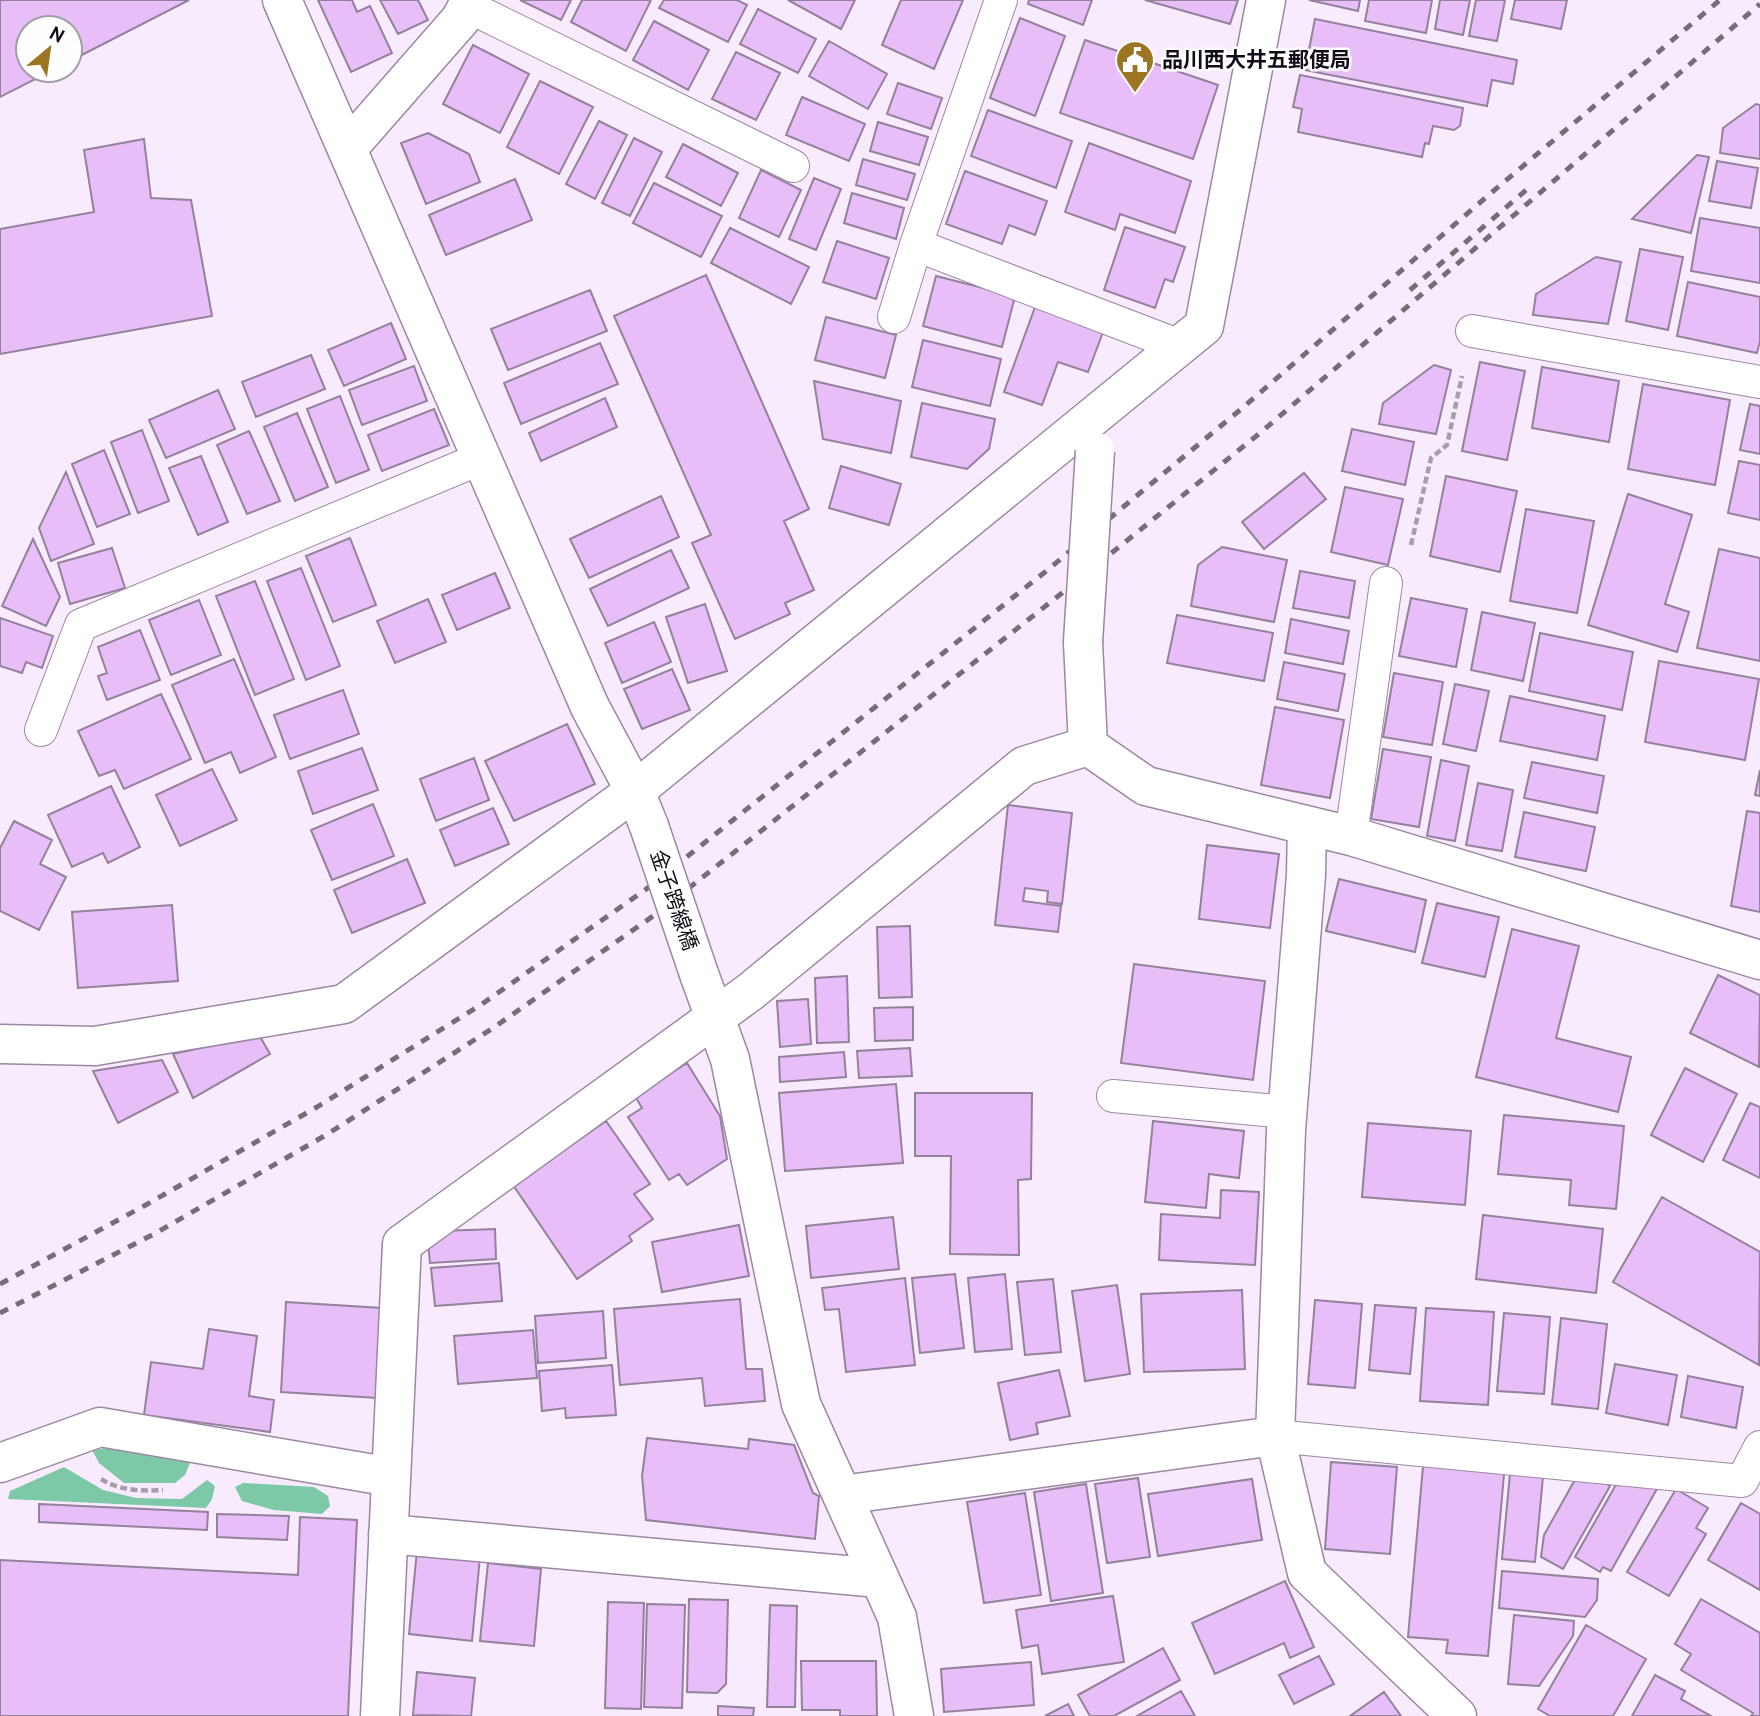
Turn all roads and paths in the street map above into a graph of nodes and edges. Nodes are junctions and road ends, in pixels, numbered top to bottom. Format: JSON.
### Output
{"nodes":[{"id":1,"x":282,"y":0,"type":"edge"},
{"id":2,"x":1001,"y":0,"type":"edge"},
{"id":3,"x":1266,"y":0,"type":"edge"},
{"id":4,"x":469,"y":3,"type":"edge"},
{"id":5,"x":347,"y":149,"type":"junction"},
{"id":6,"x":793,"y":166,"type":"dead end"},
{"id":7,"x":916,"y":244,"type":"junction"},
{"id":8,"x":894,"y":317,"type":"dead end"},
{"id":9,"x":1472,"y":331,"type":"joint"},
{"id":10,"x":1180,"y":346,"type":"junction"},
{"id":11,"x":1760,"y":382,"type":"edge"},
{"id":12,"x":1097,"y":412,"type":"junction"},
{"id":13,"x":482,"y":458,"type":"junction"},
{"id":14,"x":1386,"y":583,"type":"joint"},
{"id":15,"x":41,"y":730,"type":"dead end"},
{"id":16,"x":1088,"y":746,"type":"junction"},
{"id":17,"x":642,"y":808,"type":"junction"},
{"id":18,"x":1307,"y":826,"type":"junction"},
{"id":19,"x":1351,"y":836,"type":"junction"},
{"id":20,"x":1760,"y":960,"type":"edge"},
{"id":21,"x":715,"y":1018,"type":"junction"},
{"id":22,"x":0,"y":1044,"type":"edge"},
{"id":23,"x":1113,"y":1096,"type":"dead end"},
{"id":24,"x":1287,"y":1112,"type":"junction"},
{"id":25,"x":1275,"y":1436,"type":"junction"},
{"id":26,"x":1760,"y":1447,"type":"edge"},
{"id":27,"x":0,"y":1462,"type":"edge"},
{"id":28,"x":391,"y":1477,"type":"junction"},
{"id":29,"x":842,"y":1495,"type":"junction"},
{"id":30,"x":388,"y":1534,"type":"junction"},
{"id":31,"x":880,"y":1578,"type":"junction"},
{"id":32,"x":380,"y":1716,"type":"edge"},
{"id":33,"x":914,"y":1716,"type":"edge"},
{"id":34,"x":1457,"y":1716,"type":"edge"}],
"edges":[{"from":1,"to":5,"type":"street","name":"金子跨線橋"},
{"from":2,"to":7,"type":"lane"},
{"from":3,"to":10,"type":"street"},
{"from":4,"to":5,"type":"street"},
{"from":4,"to":6,"type":"lane"},
{"from":5,"to":13,"type":"street","name":"金子跨線橋"},
{"from":7,"to":8,"type":"lane"},
{"from":7,"to":10,"type":"lane"},
{"from":9,"to":11,"type":"lane"},
{"from":9,"to":14,"type":"path"},
{"from":10,"to":12,"type":"street"},
{"from":12,"to":16,"type":"street","bridge":true},
{"from":12,"to":17,"type":"street"},
{"from":13,"to":15,"type":"lane"},
{"from":13,"to":17,"type":"street","name":"金子跨線橋"},
{"from":14,"to":19,"type":"lane"},
{"from":16,"to":18,"type":"street"},
{"from":16,"to":21,"type":"street"},
{"from":17,"to":21,"type":"street","name":"金子跨線橋","bridge":true},
{"from":17,"to":22,"type":"street"},
{"from":18,"to":19,"type":"street"},
{"from":18,"to":24,"type":"street"},
{"from":19,"to":20,"type":"street"},
{"from":21,"to":28,"type":"street"},
{"from":21,"to":29,"type":"street","name":"金子跨線橋"},
{"from":23,"to":24,"type":"lane"},
{"from":24,"to":25,"type":"street"},
{"from":25,"to":26,"type":"lane"},
{"from":25,"to":29,"type":"street"},
{"from":25,"to":34,"type":"street"},
{"from":27,"to":28,"type":"street"},
{"from":28,"to":30,"type":"street"},
{"from":29,"to":31,"type":"street","name":"金子跨線橋"},
{"from":30,"to":31,"type":"street"},
{"from":30,"to":32,"type":"street"},
{"from":31,"to":33,"type":"street","name":"金子跨線橋"}]}
